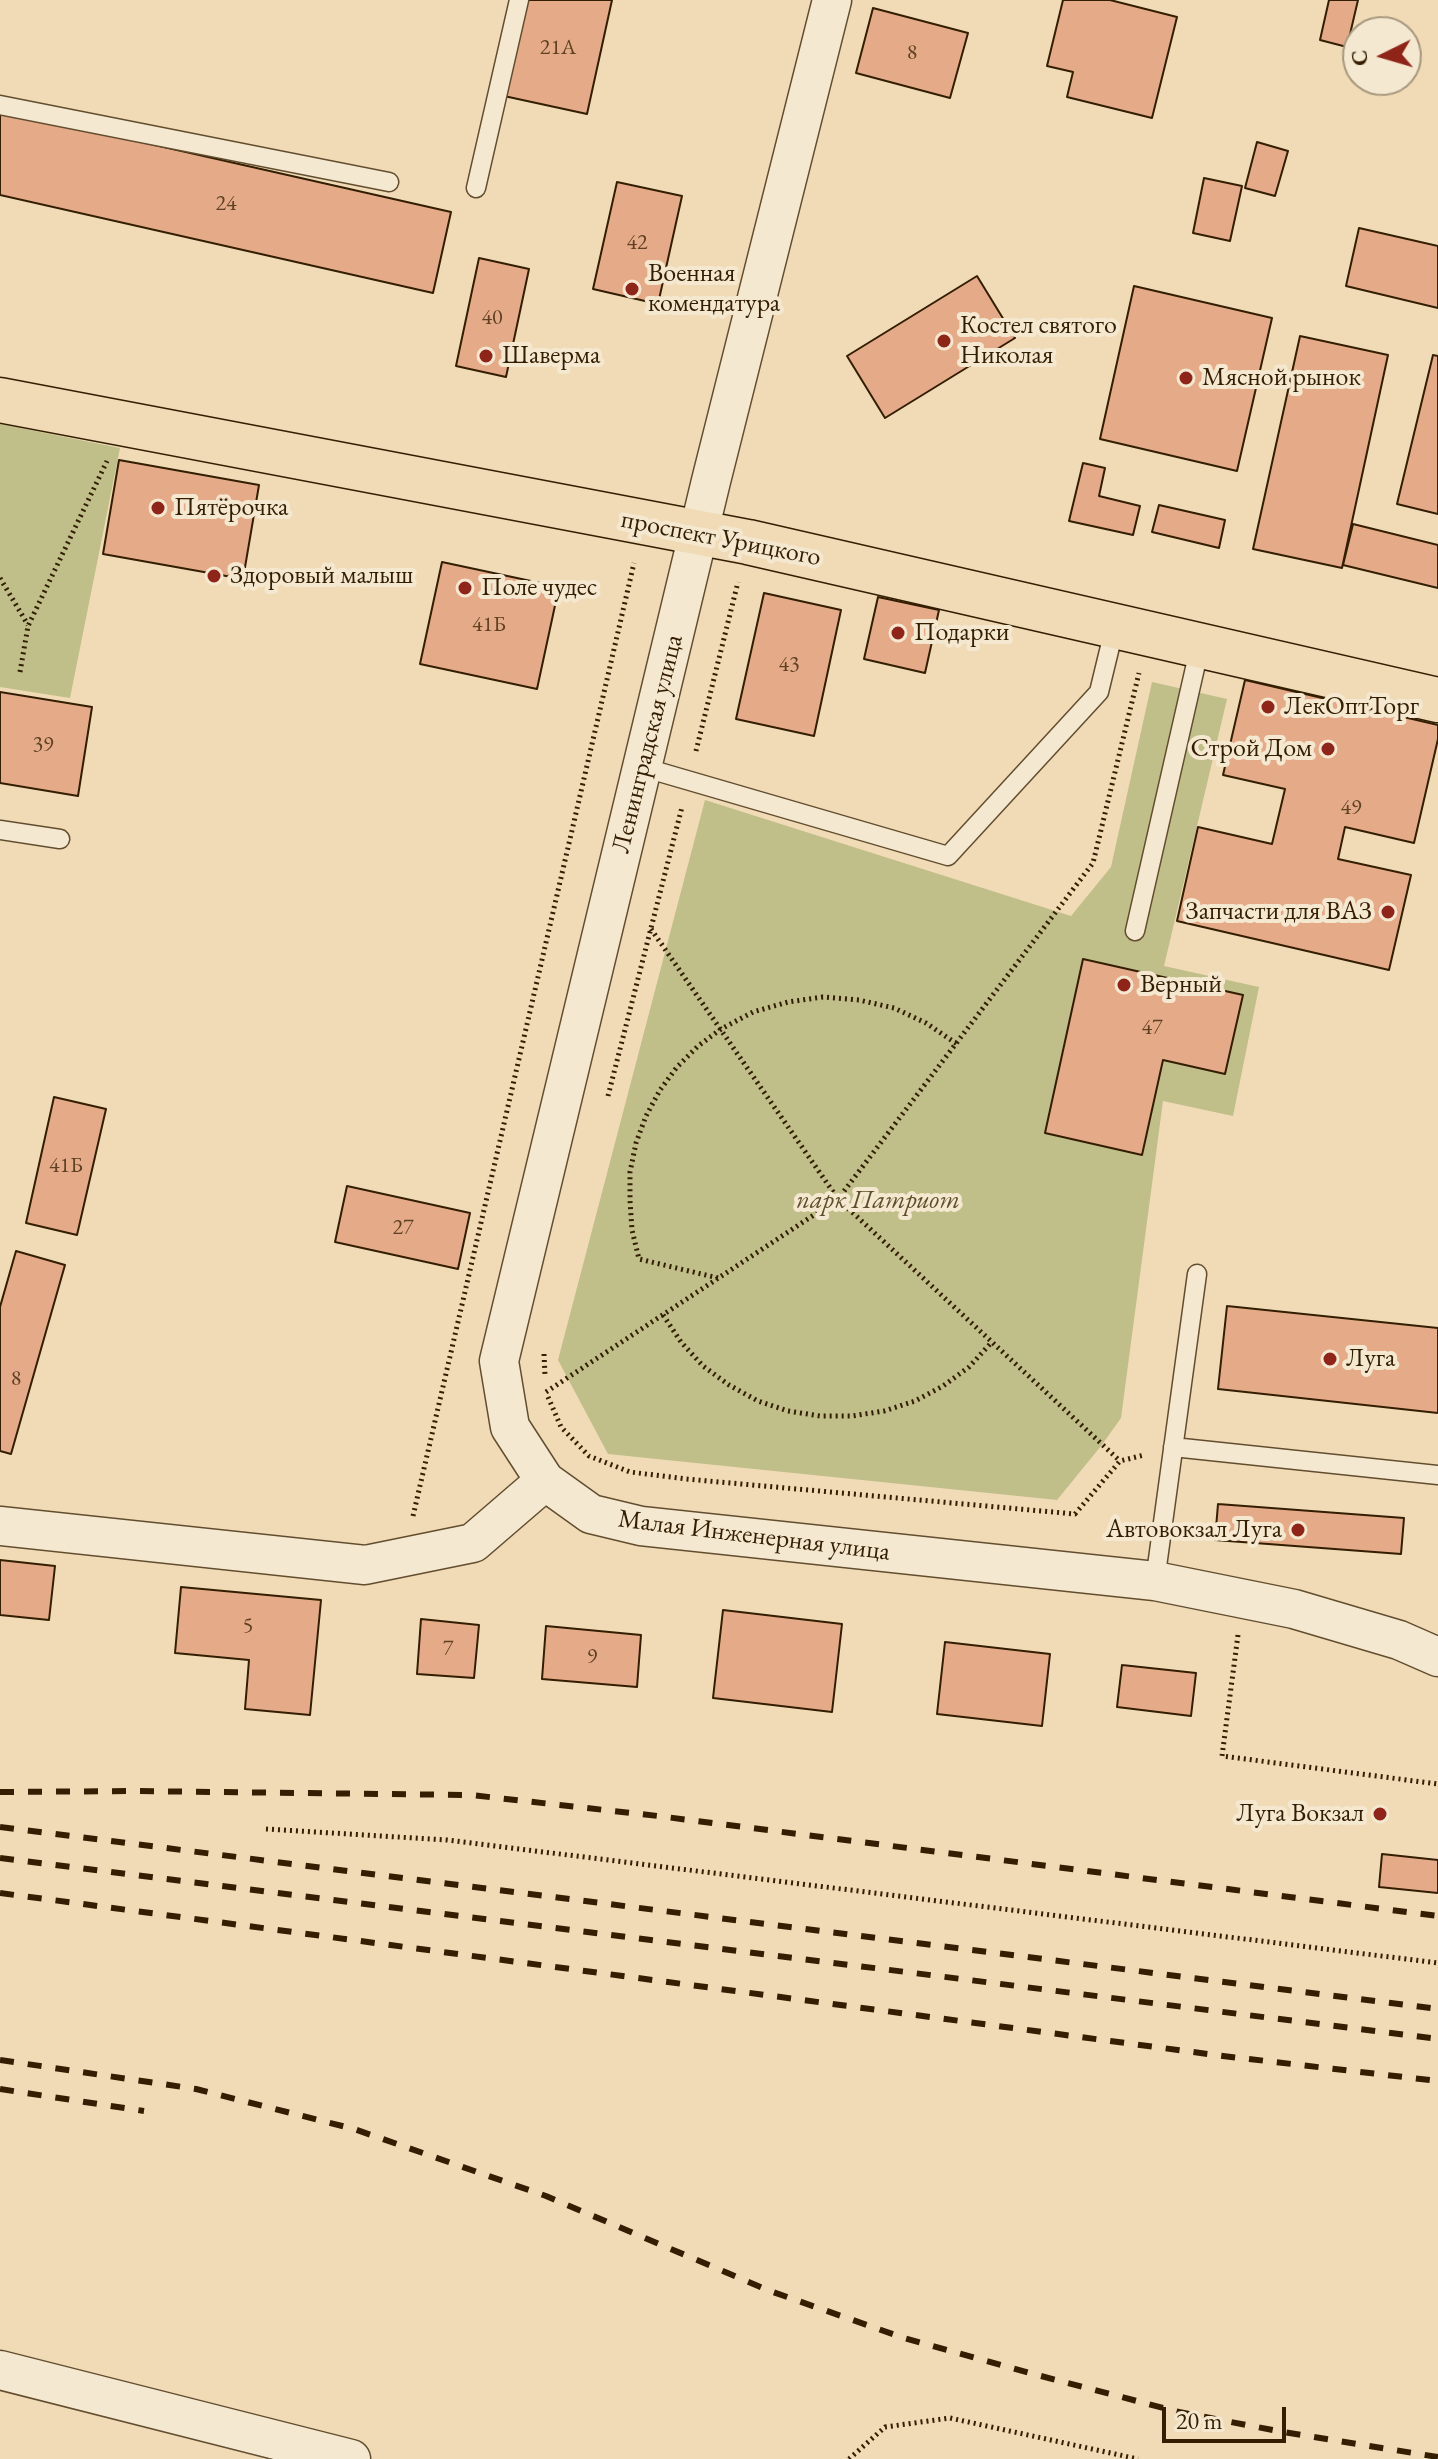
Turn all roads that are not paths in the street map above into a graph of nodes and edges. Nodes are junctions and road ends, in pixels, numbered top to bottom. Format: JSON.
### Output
{"nodes":[{"id":1,"x":519,"y":0,"type":"edge"},
{"id":2,"x":832,"y":0,"type":"edge"},
{"id":3,"x":0,"y":105,"type":"edge"},
{"id":4,"x":389,"y":182,"type":"dead end"},
{"id":5,"x":476,"y":188,"type":"dead end"},
{"id":6,"x":0,"y":400,"type":"edge"},
{"id":7,"x":698,"y":534,"type":"junction"},
{"id":8,"x":1132,"y":630,"type":"junction"},
{"id":9,"x":1200,"y":646,"type":"junction"},
{"id":10,"x":1438,"y":700,"type":"edge"},
{"id":11,"x":642,"y":767,"type":"junction"},
{"id":12,"x":0,"y":830,"type":"edge"},
{"id":13,"x":60,"y":839,"type":"dead end"},
{"id":14,"x":1135,"y":931,"type":"dead end"},
{"id":15,"x":1197,"y":1274,"type":"dead end"},
{"id":16,"x":1173,"y":1447,"type":"junction"},
{"id":17,"x":1438,"y":1475,"type":"edge"},
{"id":18,"x":545,"y":1481,"type":"junction"},
{"id":19,"x":0,"y":1526,"type":"edge"},
{"id":20,"x":1155,"y":1581,"type":"junction"},
{"id":21,"x":1438,"y":1657,"type":"edge"},
{"id":22,"x":0,"y":2370,"type":"edge"},
{"id":23,"x":351,"y":2459,"type":"edge"}],
"edges":[{"from":1,"to":5,"type":"lane"},
{"from":2,"to":7,"type":"street","name":"Ленинградская улица"},
{"from":3,"to":4,"type":"lane"},
{"from":6,"to":7,"type":"main road","name":"проспект Урицкого"},
{"from":7,"to":8,"type":"main road","name":"проспект Урицкого"},
{"from":7,"to":11,"type":"street","name":"Ленинградская улица"},
{"from":8,"to":9,"type":"main road","name":"проспект Урицкого"},
{"from":8,"to":11,"type":"lane"},
{"from":9,"to":10,"type":"main road","name":"проспект Урицкого"},
{"from":9,"to":14,"type":"lane"},
{"from":11,"to":18,"type":"street","name":"Ленинградская улица"},
{"from":12,"to":13,"type":"lane"},
{"from":15,"to":16,"type":"lane"},
{"from":16,"to":17,"type":"lane"},
{"from":16,"to":20,"type":"lane"},
{"from":18,"to":19,"type":"street"},
{"from":18,"to":20,"type":"street","name":"Малая Инженерная улица"},
{"from":20,"to":21,"type":"street","name":"Малая Инженерная улица"},
{"from":22,"to":23,"type":"street"}]}
